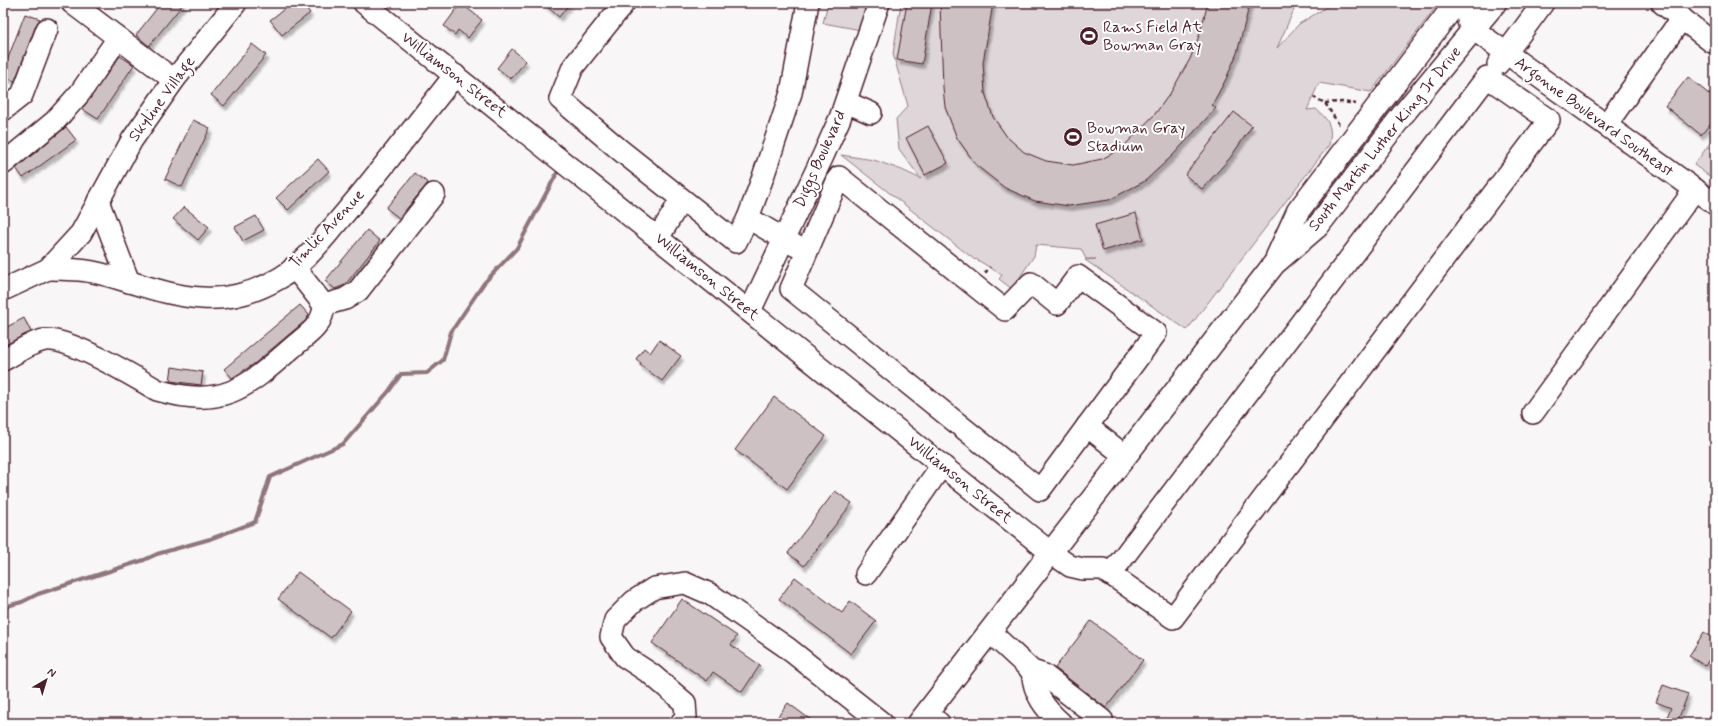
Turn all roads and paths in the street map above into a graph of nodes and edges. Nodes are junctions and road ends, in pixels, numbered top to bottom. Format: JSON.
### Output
{"nodes":[{"id":1,"x":72,"y":3,"type":"edge"},
{"id":2,"x":236,"y":3,"type":"edge"},
{"id":3,"x":364,"y":3,"type":"edge"},
{"id":4,"x":624,"y":3,"type":"edge"},
{"id":5,"x":808,"y":3,"type":"edge"},
{"id":6,"x":879,"y":3,"type":"edge"},
{"id":7,"x":1456,"y":3,"type":"edge"},
{"id":8,"x":1475,"y":3,"type":"edge"},
{"id":9,"x":1495,"y":3,"type":"edge"},
{"id":10,"x":1542,"y":3,"type":"edge"},
{"id":11,"x":1677,"y":10,"type":"edge"},
{"id":12,"x":47,"y":29,"type":"dead end"},
{"id":13,"x":1473,"y":30,"type":"junction"},
{"id":14,"x":118,"y":38,"type":"junction"},
{"id":15,"x":1715,"y":42,"type":"edge"},
{"id":16,"x":1506,"y":53,"type":"junction"},
{"id":17,"x":455,"y":75,"type":"junction"},
{"id":18,"x":1537,"y":75,"type":"junction"},
{"id":19,"x":1487,"y":77,"type":"junction"},
{"id":20,"x":174,"y":80,"type":"junction"},
{"id":21,"x":1313,"y":97,"type":"dead end"},
{"id":22,"x":1518,"y":99,"type":"junction"},
{"id":23,"x":1572,"y":101,"type":"junction"},
{"id":24,"x":846,"y":102,"type":"junction"},
{"id":25,"x":1325,"y":103,"type":"junction"},
{"id":26,"x":1362,"y":107,"type":"dead end"},
{"id":27,"x":3,"y":110,"type":"edge"},
{"id":28,"x":871,"y":113,"type":"dead end"},
{"id":29,"x":1549,"y":120,"type":"junction"},
{"id":30,"x":1606,"y":125,"type":"junction"},
{"id":31,"x":1343,"y":132,"type":"dead end"},
{"id":32,"x":3,"y":164,"type":"edge"},
{"id":33,"x":1695,"y":189,"type":"junction"},
{"id":34,"x":434,"y":194,"type":"dead end"},
{"id":35,"x":681,"y":200,"type":"junction"},
{"id":36,"x":98,"y":201,"type":"junction"},
{"id":37,"x":1715,"y":204,"type":"edge"},
{"id":38,"x":748,"y":218,"type":"junction"},
{"id":39,"x":658,"y":238,"type":"junction"},
{"id":40,"x":784,"y":238,"type":"junction"},
{"id":41,"x":806,"y":253,"type":"junction"},
{"id":42,"x":1274,"y":264,"type":"junction"},
{"id":43,"x":294,"y":267,"type":"junction"},
{"id":44,"x":48,"y":269,"type":"junction"},
{"id":45,"x":129,"y":282,"type":"junction"},
{"id":46,"x":3,"y":290,"type":"edge"},
{"id":47,"x":324,"y":306,"type":"junction"},
{"id":48,"x":750,"y":311,"type":"junction"},
{"id":49,"x":3,"y":360,"type":"edge"},
{"id":50,"x":1533,"y":413,"type":"dead end"},
{"id":51,"x":1087,"y":426,"type":"junction"},
{"id":52,"x":1125,"y":456,"type":"junction"},
{"id":53,"x":942,"y":465,"type":"junction"},
{"id":54,"x":1050,"y":552,"type":"junction"},
{"id":55,"x":866,"y":574,"type":"dead end"},
{"id":56,"x":1110,"y":574,"type":"junction"},
{"id":57,"x":990,"y":632,"type":"junction"},
{"id":58,"x":1032,"y":671,"type":"junction"},
{"id":59,"x":928,"y":720,"type":"edge"},
{"id":60,"x":681,"y":723,"type":"edge"},
{"id":61,"x":882,"y":723,"type":"edge"},
{"id":62,"x":1061,"y":723,"type":"edge"},
{"id":63,"x":1102,"y":723,"type":"edge"}],
"edges":[{"from":1,"to":14,"type":"street"},
{"from":2,"to":20,"type":"street","name":"Skyline Village"},
{"from":3,"to":17,"type":"street","name":"Williamson Street"},
{"from":4,"to":35,"type":"street"},
{"from":5,"to":38,"type":"street"},
{"from":6,"to":24,"type":"street","name":"Diggs Boulevard"},
{"from":7,"to":42,"type":"main road","name":"South Martin Luther King Jr Drive"},
{"from":8,"to":13,"type":"main road"},
{"from":9,"to":13,"type":"main road","name":"South Martin Luther King Jr Drive"},
{"from":10,"to":16,"type":"street"},
{"from":11,"to":15,"type":"street"},
{"from":11,"to":30,"type":"street"},
{"from":12,"to":27,"type":"street"},
{"from":13,"to":16,"type":"street","name":"Argonne Boulevard Southeast"},
{"from":13,"to":42,"type":"main road","name":"South Martin Luther King Jr Drive"},
{"from":14,"to":20,"type":"street"},
{"from":14,"to":32,"type":"street"},
{"from":16,"to":18,"type":"street","name":"Argonne Boulevard Southeast"},
{"from":16,"to":19,"type":"street"},
{"from":17,"to":39,"type":"street","name":"Williamson Street"},
{"from":17,"to":43,"type":"street","name":"Timlic Avenue"},
{"from":18,"to":22,"type":"street"},
{"from":18,"to":23,"type":"street","name":"Argonne Boulevard Southeast"},
{"from":19,"to":22,"type":"street"},
{"from":19,"to":56,"type":"street"},
{"from":20,"to":36,"type":"street","name":"Skyline Village"},
{"from":21,"to":25,"type":"path"},
{"from":22,"to":29,"type":"street"},
{"from":23,"to":29,"type":"street"},
{"from":23,"to":30,"type":"street","name":"Argonne Boulevard Southeast"},
{"from":24,"to":28,"type":"street"},
{"from":24,"to":40,"type":"street","name":"Diggs Boulevard"},
{"from":25,"to":26,"type":"path"},
{"from":25,"to":31,"type":"path"},
{"from":29,"to":56,"type":"street","name":"Williamson Street"},
{"from":30,"to":33,"type":"street","name":"Argonne Boulevard Southeast"},
{"from":33,"to":37,"type":"street","name":"Argonne Boulevard Southeast"},
{"from":33,"to":50,"type":"street"},
{"from":34,"to":47,"type":"street"},
{"from":35,"to":38,"type":"street"},
{"from":35,"to":39,"type":"street"},
{"from":36,"to":44,"type":"street","name":"Timlic Avenue"},
{"from":36,"to":45,"type":"street"},
{"from":38,"to":40,"type":"street"},
{"from":39,"to":48,"type":"street","name":"Williamson Street"},
{"from":40,"to":41,"type":"street"},
{"from":40,"to":48,"type":"street","name":"Diggs Boulevard"},
{"from":41,"to":51,"type":"street"},
{"from":41,"to":51,"type":"street"},
{"from":42,"to":52,"type":"main road"},
{"from":43,"to":45,"type":"street","name":"Timlic Avenue"},
{"from":43,"to":47,"type":"street"},
{"from":44,"to":45,"type":"street","name":"Timlic Avenue"},
{"from":44,"to":46,"type":"street","name":"Timlic Avenue"},
{"from":47,"to":49,"type":"street"},
{"from":48,"to":53,"type":"street","name":"Williamson Street"},
{"from":51,"to":52,"type":"street"},
{"from":52,"to":54,"type":"main road"},
{"from":53,"to":54,"type":"street","name":"Williamson Street"},
{"from":53,"to":55,"type":"street"},
{"from":54,"to":56,"type":"street","name":"Williamson Street"},
{"from":54,"to":57,"type":"main road"},
{"from":57,"to":58,"type":"street"},
{"from":57,"to":59,"type":"main road"},
{"from":58,"to":62,"type":"street"},
{"from":58,"to":63,"type":"street"},
{"from":60,"to":61,"type":"street"}]}
